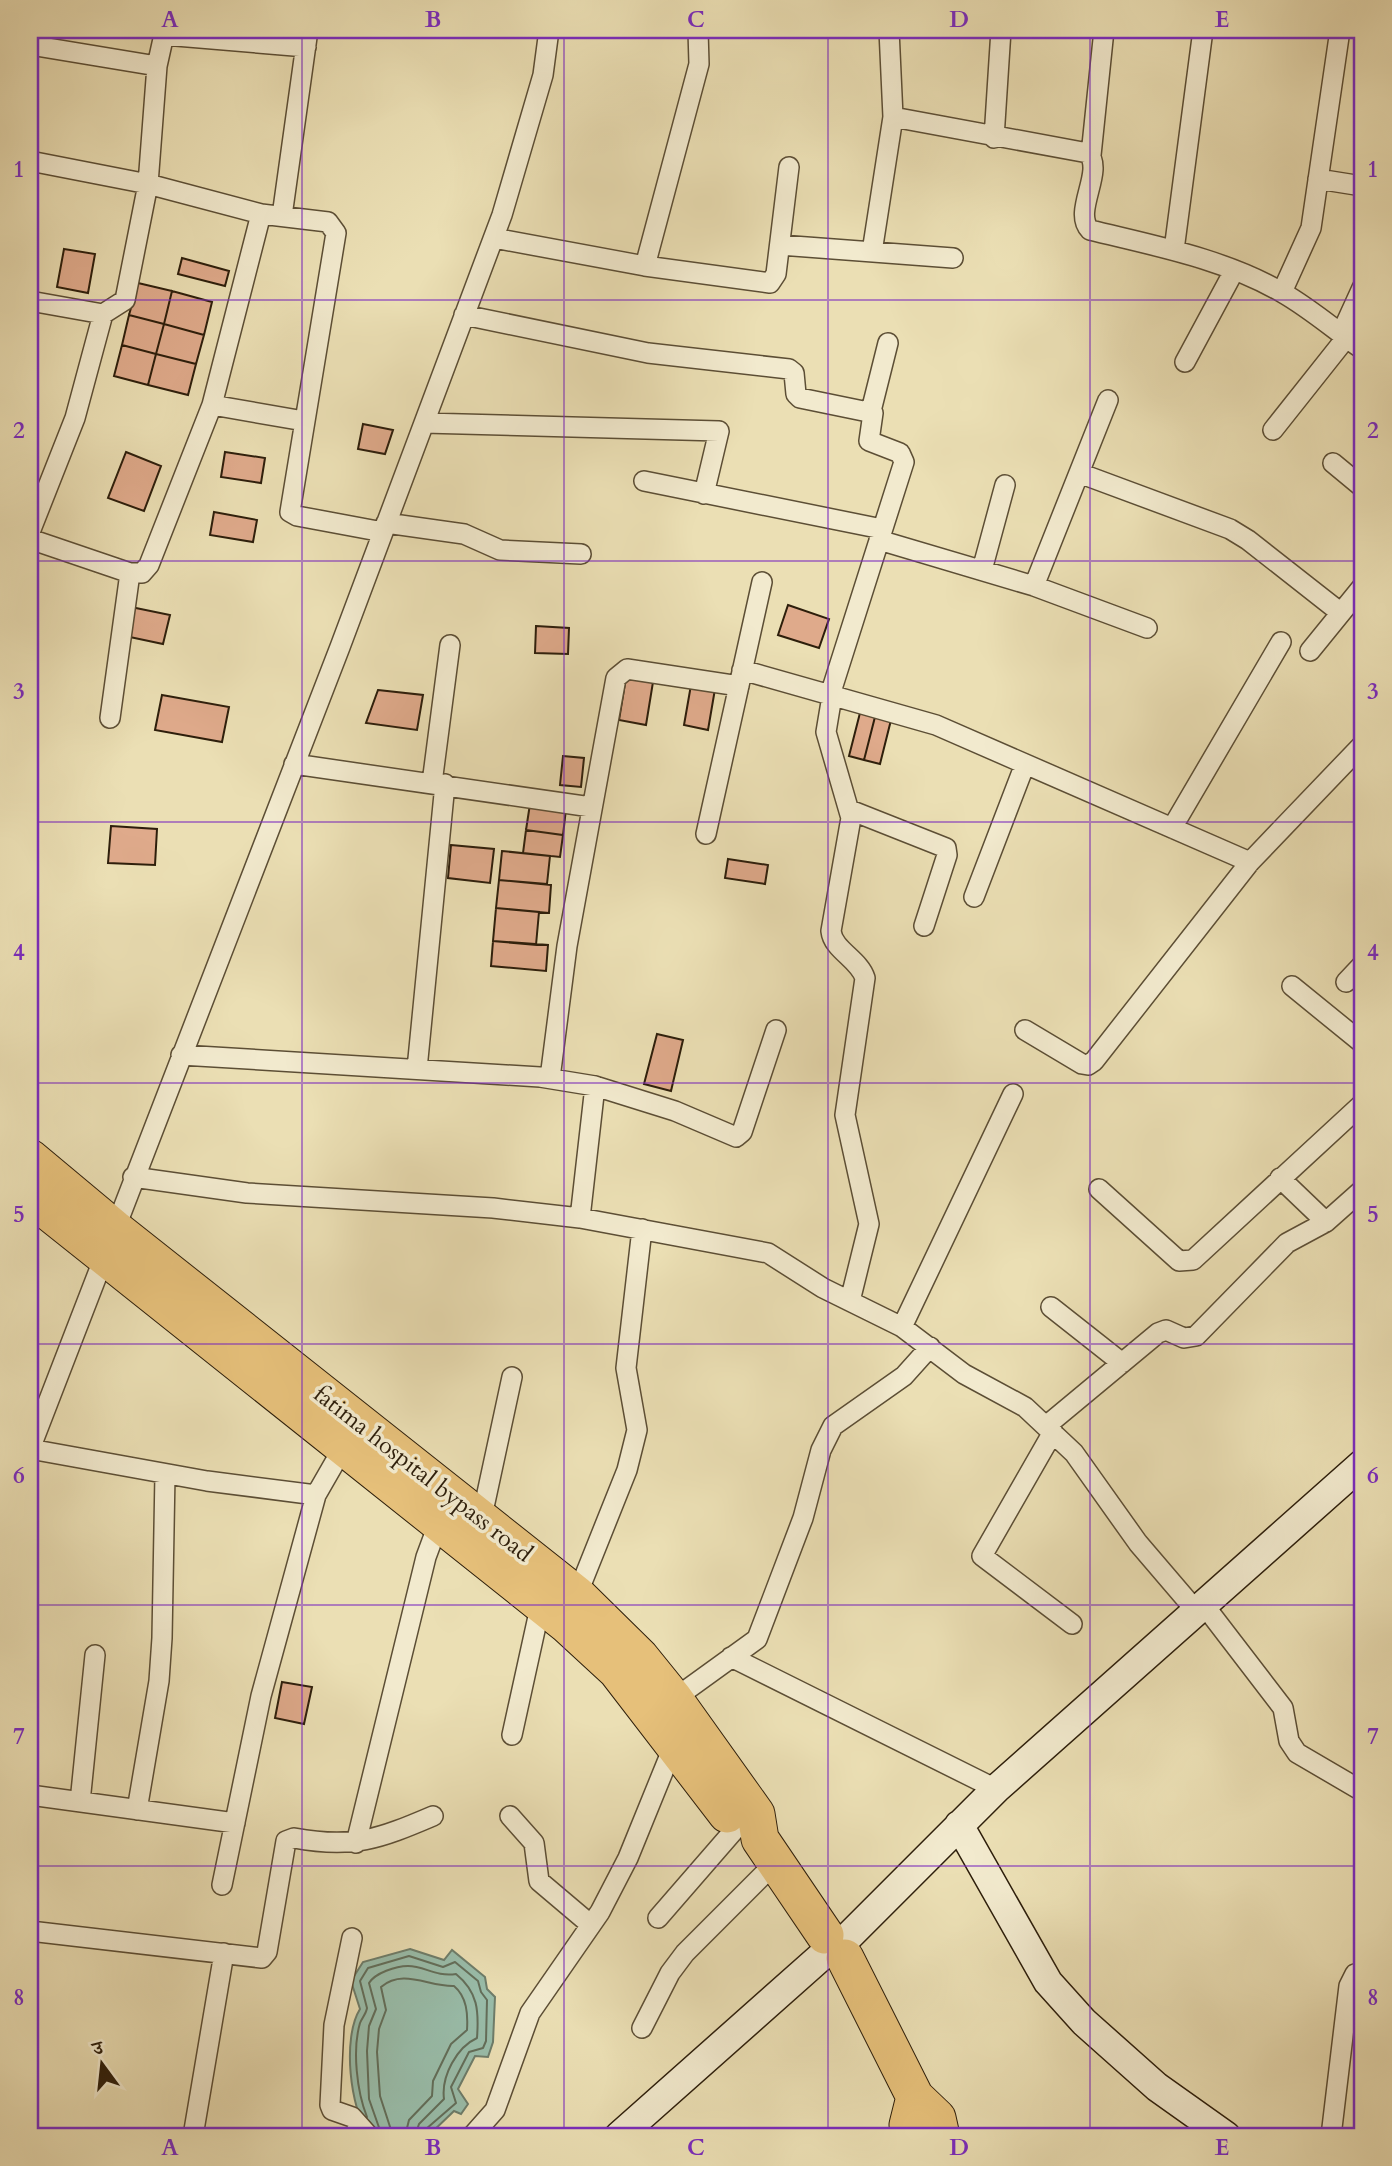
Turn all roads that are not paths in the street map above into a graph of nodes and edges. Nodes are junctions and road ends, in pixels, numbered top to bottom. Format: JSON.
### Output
{"nodes":[{"id":1,"x":549,"y":30,"type":"edge"},
{"id":2,"x":698,"y":30,"type":"edge"},
{"id":3,"x":889,"y":30,"type":"edge"},
{"id":4,"x":1001,"y":30,"type":"edge"},
{"id":5,"x":1104,"y":30,"type":"edge"},
{"id":6,"x":1203,"y":30,"type":"edge"},
{"id":7,"x":1340,"y":30,"type":"edge"},
{"id":8,"x":165,"y":32,"type":"edge"},
{"id":9,"x":307,"y":38,"type":"edge"},
{"id":10,"x":30,"y":46,"type":"edge"},
{"id":11,"x":158,"y":66,"type":"junction"},
{"id":12,"x":893,"y":117,"type":"junction"},
{"id":13,"x":994,"y":138,"type":"junction"},
{"id":14,"x":1091,"y":155,"type":"junction"},
{"id":15,"x":30,"y":161,"type":"edge"},
{"id":16,"x":789,"y":167,"type":"dead end"},
{"id":17,"x":1318,"y":179,"type":"junction"},
{"id":18,"x":148,"y":184,"type":"junction"},
{"id":19,"x":1362,"y":186,"type":"edge"},
{"id":20,"x":261,"y":214,"type":"junction"},
{"id":21,"x":282,"y":216,"type":"junction"},
{"id":22,"x":494,"y":238,"type":"junction"},
{"id":23,"x":780,"y":245,"type":"junction"},
{"id":24,"x":1174,"y":250,"type":"junction"},
{"id":25,"x":872,"y":252,"type":"junction"},
{"id":26,"x":953,"y":258,"type":"dead end"},
{"id":27,"x":645,"y":266,"type":"junction"},
{"id":28,"x":1234,"y":271,"type":"junction"},
{"id":29,"x":1362,"y":288,"type":"edge"},
{"id":30,"x":1282,"y":292,"type":"junction"},
{"id":31,"x":30,"y":301,"type":"edge"},
{"id":32,"x":103,"y":314,"type":"junction"},
{"id":33,"x":464,"y":315,"type":"junction"},
{"id":34,"x":1350,"y":340,"type":"edge"},
{"id":35,"x":888,"y":343,"type":"dead end"},
{"id":36,"x":1185,"y":362,"type":"dead end"},
{"id":37,"x":1108,"y":400,"type":"dead end"},
{"id":38,"x":212,"y":405,"type":"junction"},
{"id":39,"x":871,"y":411,"type":"junction"},
{"id":40,"x":304,"y":421,"type":"junction"},
{"id":41,"x":424,"y":424,"type":"junction"},
{"id":42,"x":1273,"y":430,"type":"dead end"},
{"id":43,"x":1333,"y":463,"type":"dead end"},
{"id":44,"x":1079,"y":473,"type":"junction"},
{"id":45,"x":645,"y":481,"type":"dead end"},
{"id":46,"x":1005,"y":485,"type":"dead end"},
{"id":47,"x":1362,"y":487,"type":"edge"},
{"id":48,"x":704,"y":494,"type":"junction"},
{"id":49,"x":384,"y":528,"type":"junction"},
{"id":50,"x":30,"y":532,"type":"edge"},
{"id":51,"x":881,"y":535,"type":"junction"},
{"id":52,"x":30,"y":539,"type":"edge"},
{"id":53,"x":581,"y":554,"type":"dead end"},
{"id":54,"x":982,"y":570,"type":"junction"},
{"id":55,"x":131,"y":573,"type":"junction"},
{"id":56,"x":762,"y":582,"type":"dead end"},
{"id":57,"x":1034,"y":586,"type":"junction"},
{"id":58,"x":1362,"y":587,"type":"edge"},
{"id":59,"x":1341,"y":613,"type":"junction"},
{"id":60,"x":1147,"y":628,"type":"dead end"},
{"id":61,"x":1281,"y":642,"type":"dead end"},
{"id":62,"x":450,"y":646,"type":"dead end"},
{"id":63,"x":1310,"y":651,"type":"dead end"},
{"id":64,"x":741,"y":678,"type":"junction"},
{"id":65,"x":831,"y":695,"type":"junction"},
{"id":66,"x":110,"y":718,"type":"dead end"},
{"id":67,"x":1362,"y":744,"type":"edge"},
{"id":68,"x":294,"y":764,"type":"junction"},
{"id":69,"x":1025,"y":764,"type":"junction"},
{"id":70,"x":438,"y":784,"type":"junction"},
{"id":71,"x":592,"y":807,"type":"junction"},
{"id":72,"x":850,"y":810,"type":"junction"},
{"id":73,"x":1172,"y":828,"type":"junction"},
{"id":74,"x":706,"y":834,"type":"dead end"},
{"id":75,"x":1250,"y":862,"type":"junction"},
{"id":76,"x":974,"y":897,"type":"dead end"},
{"id":77,"x":924,"y":926,"type":"dead end"},
{"id":78,"x":1362,"y":965,"type":"edge"},
{"id":79,"x":1346,"y":982,"type":"dead end"},
{"id":80,"x":1292,"y":986,"type":"dead end"},
{"id":81,"x":776,"y":1030,"type":"dead end"},
{"id":82,"x":1026,"y":1030,"type":"dead end"},
{"id":83,"x":1362,"y":1043,"type":"edge"},
{"id":84,"x":181,"y":1055,"type":"junction"},
{"id":85,"x":417,"y":1069,"type":"junction"},
{"id":86,"x":550,"y":1078,"type":"junction"},
{"id":87,"x":595,"y":1086,"type":"junction"},
{"id":88,"x":1013,"y":1094,"type":"dead end"},
{"id":89,"x":1362,"y":1104,"type":"edge"},
{"id":90,"x":30,"y":1158,"type":"edge"},
{"id":91,"x":133,"y":1177,"type":"junction"},
{"id":92,"x":1280,"y":1178,"type":"junction"},
{"id":93,"x":1099,"y":1189,"type":"dead end"},
{"id":94,"x":1362,"y":1190,"type":"edge"},
{"id":95,"x":30,"y":1197,"type":"edge"},
{"id":96,"x":580,"y":1219,"type":"junction"},
{"id":97,"x":1326,"y":1222,"type":"junction"},
{"id":98,"x":642,"y":1229,"type":"junction"},
{"id":99,"x":110,"y":1244,"type":"junction"},
{"id":100,"x":850,"y":1301,"type":"junction"},
{"id":101,"x":1051,"y":1307,"type":"dead end"},
{"id":102,"x":902,"y":1327,"type":"junction"},
{"id":103,"x":930,"y":1347,"type":"junction"},
{"id":104,"x":1122,"y":1363,"type":"junction"},
{"id":105,"x":513,"y":1377,"type":"dead end"},
{"id":106,"x":281,"y":1380,"type":"junction"},
{"id":107,"x":1050,"y":1429,"type":"junction"},
{"id":108,"x":343,"y":1448,"type":"junction"},
{"id":109,"x":30,"y":1449,"type":"edge"},
{"id":110,"x":1362,"y":1464,"type":"edge"},
{"id":111,"x":165,"y":1474,"type":"junction"},
{"id":112,"x":316,"y":1495,"type":"junction"},
{"id":113,"x":481,"y":1521,"type":"junction"},
{"id":114,"x":439,"y":1522,"type":"junction"},
{"id":115,"x":577,"y":1595,"type":"junction"},
{"id":116,"x":541,"y":1602,"type":"junction"},
{"id":117,"x":1200,"y":1609,"type":"junction"},
{"id":118,"x":1072,"y":1624,"type":"dead end"},
{"id":119,"x":95,"y":1655,"type":"dead end"},
{"id":120,"x":731,"y":1657,"type":"junction"},
{"id":121,"x":674,"y":1699,"type":"junction"},
{"id":122,"x":512,"y":1735,"type":"dead end"},
{"id":123,"x":674,"y":1745,"type":"junction"},
{"id":124,"x":996,"y":1789,"type":"junction"},
{"id":125,"x":1362,"y":1791,"type":"edge"},
{"id":126,"x":30,"y":1795,"type":"edge"},
{"id":127,"x":80,"y":1802,"type":"junction"},
{"id":128,"x":137,"y":1810,"type":"junction"},
{"id":129,"x":433,"y":1816,"type":"dead end"},
{"id":130,"x":510,"y":1816,"type":"dead end"},
{"id":131,"x":235,"y":1823,"type":"junction"},
{"id":132,"x":959,"y":1825,"type":"junction"},
{"id":133,"x":356,"y":1843,"type":"junction"},
{"id":134,"x":758,"y":1843,"type":"junction"},
{"id":135,"x":222,"y":1885,"type":"dead end"},
{"id":136,"x":657,"y":1918,"type":"dead end"},
{"id":137,"x":591,"y":1925,"type":"junction"},
{"id":138,"x":30,"y":1931,"type":"edge"},
{"id":139,"x":352,"y":1938,"type":"dead end"},
{"id":140,"x":836,"y":1946,"type":"junction"},
{"id":141,"x":225,"y":1954,"type":"junction"},
{"id":142,"x":1362,"y":1972,"type":"edge"},
{"id":143,"x":642,"y":2028,"type":"dead end"},
{"id":144,"x":915,"y":2097,"type":"junction"},
{"id":145,"x":193,"y":2136,"type":"edge"},
{"id":146,"x":369,"y":2136,"type":"edge"},
{"id":147,"x":472,"y":2136,"type":"edge"},
{"id":148,"x":619,"y":2136,"type":"edge"},
{"id":149,"x":911,"y":2136,"type":"edge"},
{"id":150,"x":941,"y":2136,"type":"edge"},
{"id":151,"x":1226,"y":2136,"type":"edge"},
{"id":152,"x":1334,"y":2136,"type":"edge"}],
"edges":[{"from":1,"to":22,"type":"street"},
{"from":2,"to":27,"type":"street"},
{"from":3,"to":12,"type":"street"},
{"from":4,"to":13,"type":"street"},
{"from":5,"to":14,"type":"street"},
{"from":6,"to":24,"type":"street"},
{"from":7,"to":17,"type":"street"},
{"from":8,"to":9,"type":"street"},
{"from":8,"to":11,"type":"street"},
{"from":9,"to":21,"type":"street"},
{"from":10,"to":11,"type":"street"},
{"from":11,"to":18,"type":"street"},
{"from":12,"to":13,"type":"street"},
{"from":12,"to":25,"type":"street"},
{"from":13,"to":14,"type":"street"},
{"from":14,"to":24,"type":"street"},
{"from":15,"to":18,"type":"street"},
{"from":16,"to":23,"type":"street"},
{"from":17,"to":19,"type":"street"},
{"from":17,"to":30,"type":"street"},
{"from":18,"to":20,"type":"street"},
{"from":18,"to":32,"type":"street"},
{"from":20,"to":21,"type":"street"},
{"from":20,"to":38,"type":"street"},
{"from":21,"to":40,"type":"street"},
{"from":22,"to":27,"type":"street"},
{"from":22,"to":33,"type":"street"},
{"from":23,"to":25,"type":"street"},
{"from":23,"to":27,"type":"street"},
{"from":24,"to":28,"type":"street"},
{"from":25,"to":26,"type":"street"},
{"from":28,"to":30,"type":"street"},
{"from":28,"to":36,"type":"street"},
{"from":29,"to":34,"type":"street"},
{"from":30,"to":34,"type":"street"},
{"from":31,"to":32,"type":"street"},
{"from":32,"to":50,"type":"street"},
{"from":33,"to":39,"type":"street"},
{"from":33,"to":41,"type":"street"},
{"from":34,"to":42,"type":"street"},
{"from":35,"to":39,"type":"street"},
{"from":37,"to":44,"type":"street"},
{"from":38,"to":40,"type":"street"},
{"from":38,"to":55,"type":"street"},
{"from":39,"to":51,"type":"street"},
{"from":40,"to":49,"type":"street"},
{"from":41,"to":48,"type":"street"},
{"from":41,"to":49,"type":"street"},
{"from":43,"to":47,"type":"street"},
{"from":44,"to":57,"type":"street"},
{"from":44,"to":59,"type":"street"},
{"from":45,"to":48,"type":"street"},
{"from":46,"to":54,"type":"street"},
{"from":48,"to":51,"type":"street"},
{"from":49,"to":53,"type":"street"},
{"from":49,"to":68,"type":"street"},
{"from":51,"to":54,"type":"street"},
{"from":51,"to":65,"type":"street"},
{"from":52,"to":55,"type":"street"},
{"from":54,"to":57,"type":"street"},
{"from":55,"to":66,"type":"street"},
{"from":56,"to":64,"type":"street"},
{"from":57,"to":60,"type":"street"},
{"from":58,"to":59,"type":"street"},
{"from":59,"to":63,"type":"street"},
{"from":61,"to":73,"type":"street"},
{"from":62,"to":70,"type":"street"},
{"from":64,"to":65,"type":"street"},
{"from":64,"to":71,"type":"street"},
{"from":64,"to":74,"type":"street"},
{"from":65,"to":69,"type":"street"},
{"from":65,"to":72,"type":"street"},
{"from":67,"to":75,"type":"street"},
{"from":68,"to":70,"type":"street"},
{"from":68,"to":84,"type":"street"},
{"from":69,"to":73,"type":"street"},
{"from":69,"to":76,"type":"street"},
{"from":70,"to":71,"type":"street"},
{"from":70,"to":85,"type":"street"},
{"from":71,"to":86,"type":"street"},
{"from":72,"to":77,"type":"street"},
{"from":72,"to":100,"type":"street"},
{"from":73,"to":75,"type":"street"},
{"from":75,"to":82,"type":"street"},
{"from":78,"to":79,"type":"street"},
{"from":80,"to":83,"type":"street"},
{"from":81,"to":87,"type":"street"},
{"from":84,"to":85,"type":"street"},
{"from":84,"to":91,"type":"street"},
{"from":85,"to":86,"type":"street"},
{"from":86,"to":87,"type":"street"},
{"from":87,"to":96,"type":"street"},
{"from":88,"to":102,"type":"street"},
{"from":89,"to":92,"type":"street"},
{"from":90,"to":99,"type":"highway","name":"fatima hospital bypass road"},
{"from":91,"to":96,"type":"street"},
{"from":91,"to":99,"type":"street"},
{"from":92,"to":93,"type":"street"},
{"from":92,"to":97,"type":"street"},
{"from":94,"to":97,"type":"street"},
{"from":95,"to":99,"type":"highway","name":"fatima hospital bypass road"},
{"from":96,"to":98,"type":"street"},
{"from":97,"to":104,"type":"street"},
{"from":98,"to":100,"type":"street"},
{"from":98,"to":115,"type":"street"},
{"from":99,"to":106,"type":"highway","name":"fatima hospital bypass road"},
{"from":99,"to":109,"type":"street"},
{"from":100,"to":102,"type":"street"},
{"from":101,"to":104,"type":"street"},
{"from":102,"to":103,"type":"street"},
{"from":103,"to":107,"type":"street"},
{"from":103,"to":120,"type":"street"},
{"from":104,"to":107,"type":"street"},
{"from":105,"to":113,"type":"street"},
{"from":106,"to":108,"type":"highway","name":"fatima hospital bypass road"},
{"from":106,"to":113,"type":"highway","name":"fatima hospital bypass road"},
{"from":107,"to":117,"type":"street"},
{"from":107,"to":118,"type":"street"},
{"from":108,"to":112,"type":"street"},
{"from":108,"to":114,"type":"highway","name":"fatima hospital bypass road"},
{"from":109,"to":111,"type":"street"},
{"from":110,"to":117,"type":"main road"},
{"from":111,"to":112,"type":"street"},
{"from":111,"to":128,"type":"street"},
{"from":112,"to":131,"type":"street"},
{"from":113,"to":115,"type":"highway","name":"fatima hospital bypass road"},
{"from":114,"to":116,"type":"highway","name":"fatima hospital bypass road"},
{"from":114,"to":133,"type":"street"},
{"from":115,"to":121,"type":"highway","name":"fatima hospital bypass road"},
{"from":116,"to":122,"type":"street"},
{"from":116,"to":123,"type":"highway","name":"fatima hospital bypass road"},
{"from":117,"to":124,"type":"main road"},
{"from":117,"to":125,"type":"street"},
{"from":119,"to":127,"type":"street"},
{"from":120,"to":121,"type":"street"},
{"from":120,"to":124,"type":"street"},
{"from":121,"to":134,"type":"highway","name":"fatima hospital bypass road"},
{"from":123,"to":134,"type":"highway","name":"fatima hospital bypass road"},
{"from":123,"to":137,"type":"street"},
{"from":124,"to":132,"type":"main road"},
{"from":126,"to":127,"type":"street"},
{"from":127,"to":128,"type":"street"},
{"from":128,"to":131,"type":"street"},
{"from":129,"to":133,"type":"street"},
{"from":130,"to":137,"type":"street"},
{"from":131,"to":135,"type":"street"},
{"from":132,"to":140,"type":"main road"},
{"from":132,"to":151,"type":"main road"},
{"from":133,"to":141,"type":"street"},
{"from":134,"to":136,"type":"street"},
{"from":134,"to":140,"type":"highway","name":"fatima hospital bypass road"},
{"from":134,"to":143,"type":"street"},
{"from":137,"to":147,"type":"street"},
{"from":138,"to":141,"type":"street"},
{"from":139,"to":146,"type":"street"},
{"from":140,"to":144,"type":"highway","name":"fatima hospital bypass road"},
{"from":140,"to":148,"type":"main road"},
{"from":141,"to":145,"type":"street"},
{"from":142,"to":152,"type":"street"},
{"from":144,"to":149,"type":"highway"},
{"from":144,"to":150,"type":"highway","name":"fatima hospital bypass road"}]}
